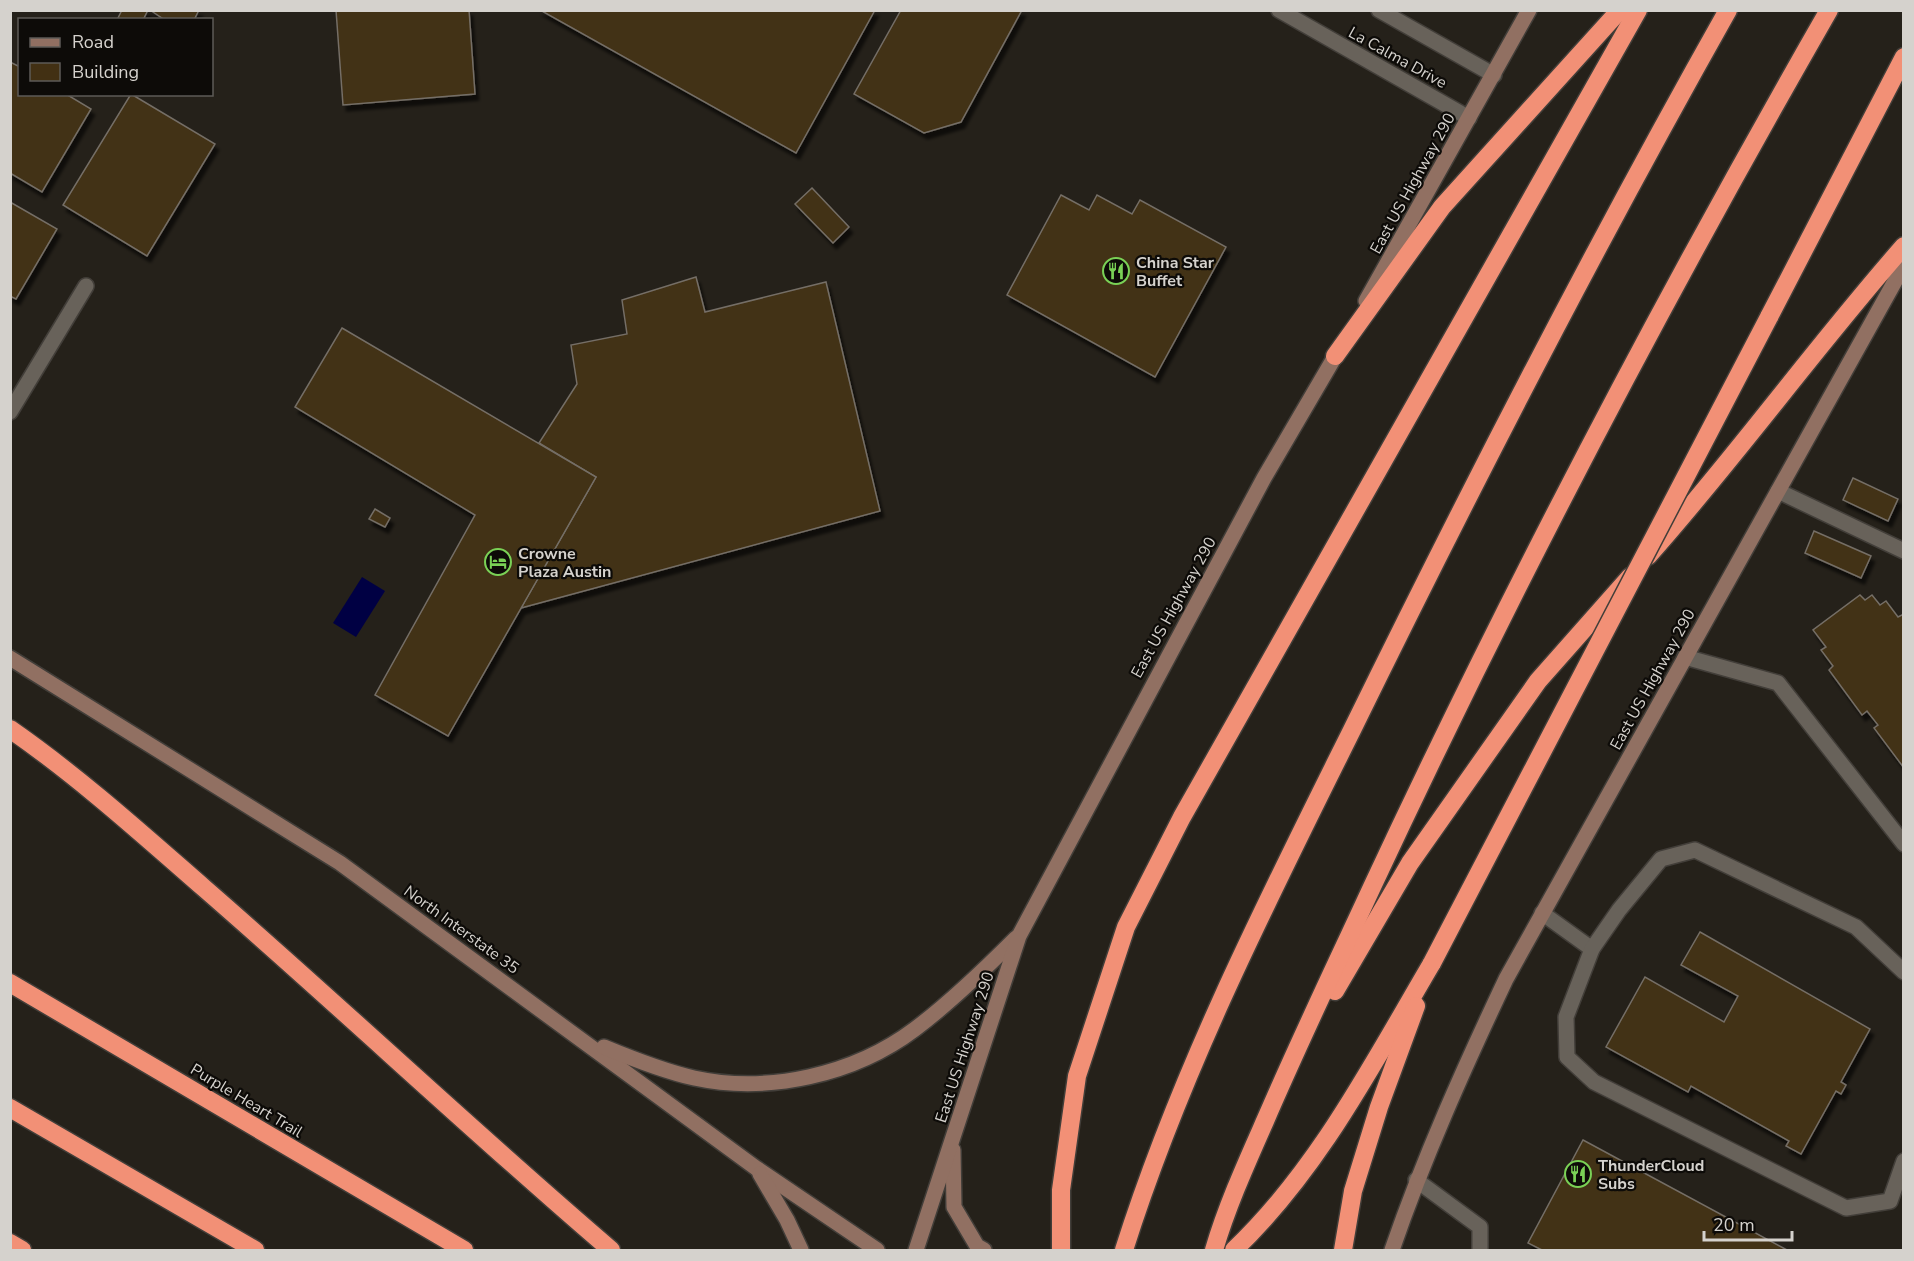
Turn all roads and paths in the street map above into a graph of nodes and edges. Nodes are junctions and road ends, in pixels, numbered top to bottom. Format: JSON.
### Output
{"nodes":[{"id":1,"x":1279,"y":10,"type":"edge"},
{"id":2,"x":1379,"y":10,"type":"edge"},
{"id":3,"x":1529,"y":10,"type":"edge"},
{"id":4,"x":1620,"y":10,"type":"edge"},
{"id":5,"x":1638,"y":10,"type":"edge"},
{"id":6,"x":1728,"y":10,"type":"edge"},
{"id":7,"x":1828,"y":10,"type":"edge"},
{"id":8,"x":1904,"y":57,"type":"edge"},
{"id":9,"x":1494,"y":75,"type":"junction"},
{"id":10,"x":1469,"y":118,"type":"junction"},
{"id":11,"x":1904,"y":246,"type":"edge"},
{"id":12,"x":1904,"y":265,"type":"edge"},
{"id":13,"x":86,"y":286,"type":"dead end"},
{"id":14,"x":1335,"y":356,"type":"junction"},
{"id":15,"x":10,"y":412,"type":"edge"},
{"id":16,"x":1778,"y":491,"type":"junction"},
{"id":17,"x":1904,"y":551,"type":"edge"},
{"id":18,"x":1685,"y":657,"type":"junction"},
{"id":19,"x":10,"y":658,"type":"edge"},
{"id":20,"x":10,"y":729,"type":"edge"},
{"id":21,"x":1904,"y":844,"type":"edge"},
{"id":22,"x":1542,"y":912,"type":"junction"},
{"id":23,"x":1019,"y":936,"type":"junction"},
{"id":24,"x":1592,"y":949,"type":"junction"},
{"id":25,"x":1432,"y":963,"type":"junction"},
{"id":26,"x":1904,"y":972,"type":"edge"},
{"id":27,"x":10,"y":983,"type":"edge"},
{"id":28,"x":583,"y":1039,"type":"junction"},
{"id":29,"x":1280,"y":1086,"type":"junction"},
{"id":30,"x":10,"y":1108,"type":"edge"},
{"id":31,"x":953,"y":1138,"type":"junction"},
{"id":32,"x":1904,"y":1161,"type":"edge"},
{"id":33,"x":756,"y":1168,"type":"junction"},
{"id":34,"x":1416,"y":1180,"type":"junction"},
{"id":35,"x":10,"y":1243,"type":"edge"},
{"id":36,"x":22,"y":1251,"type":"edge"},
{"id":37,"x":255,"y":1251,"type":"edge"},
{"id":38,"x":464,"y":1251,"type":"edge"},
{"id":39,"x":611,"y":1251,"type":"edge"},
{"id":40,"x":801,"y":1251,"type":"edge"},
{"id":41,"x":877,"y":1251,"type":"edge"},
{"id":42,"x":916,"y":1251,"type":"edge"},
{"id":43,"x":984,"y":1251,"type":"edge"},
{"id":44,"x":1061,"y":1251,"type":"edge"},
{"id":45,"x":1124,"y":1251,"type":"edge"},
{"id":46,"x":1214,"y":1251,"type":"edge"},
{"id":47,"x":1234,"y":1251,"type":"edge"},
{"id":48,"x":1343,"y":1251,"type":"edge"},
{"id":49,"x":1392,"y":1251,"type":"edge"},
{"id":50,"x":1480,"y":1251,"type":"edge"}],
"edges":[{"from":1,"to":10,"type":"street","name":"La Calma Drive"},
{"from":2,"to":9,"type":"street","name":"La Calma Drive"},
{"from":3,"to":9,"type":"main road","name":"East US Highway 290"},
{"from":4,"to":14,"type":"highway"},
{"from":5,"to":44,"type":"highway"},
{"from":6,"to":45,"type":"highway"},
{"from":7,"to":29,"type":"highway"},
{"from":8,"to":25,"type":"highway","bridge":true},
{"from":9,"to":10,"type":"main road","name":"East US Highway 290"},
{"from":10,"to":14,"type":"main road","name":"East US Highway 290"},
{"from":11,"to":29,"type":"highway"},
{"from":12,"to":16,"type":"main road","name":"East US Highway 290"},
{"from":13,"to":15,"type":"street"},
{"from":14,"to":23,"type":"main road","name":"East US Highway 290"},
{"from":16,"to":17,"type":"street"},
{"from":16,"to":18,"type":"main road","name":"East US Highway 290"},
{"from":18,"to":21,"type":"street"},
{"from":18,"to":22,"type":"main road","name":"East US Highway 290"},
{"from":19,"to":28,"type":"main road","name":"North Interstate 35"},
{"from":20,"to":39,"type":"highway"},
{"from":22,"to":24,"type":"street"},
{"from":22,"to":34,"type":"main road","name":"East US Highway 290"},
{"from":23,"to":28,"type":"main road"},
{"from":23,"to":31,"type":"main road","name":"East US Highway 290"},
{"from":24,"to":26,"type":"street"},
{"from":24,"to":32,"type":"street"},
{"from":25,"to":47,"type":"highway"},
{"from":25,"to":48,"type":"highway"},
{"from":27,"to":38,"type":"highway","name":"Purple Heart Trail"},
{"from":28,"to":33,"type":"main road","name":"North Interstate 35"},
{"from":29,"to":46,"type":"highway"},
{"from":30,"to":37,"type":"highway"},
{"from":31,"to":42,"type":"main road","name":"East US Highway 290"},
{"from":31,"to":43,"type":"main road"},
{"from":33,"to":40,"type":"main road"},
{"from":33,"to":41,"type":"main road","name":"North Interstate 35"},
{"from":34,"to":49,"type":"main road","name":"East US Highway 290"},
{"from":34,"to":50,"type":"street"},
{"from":35,"to":36,"type":"highway"}]}
